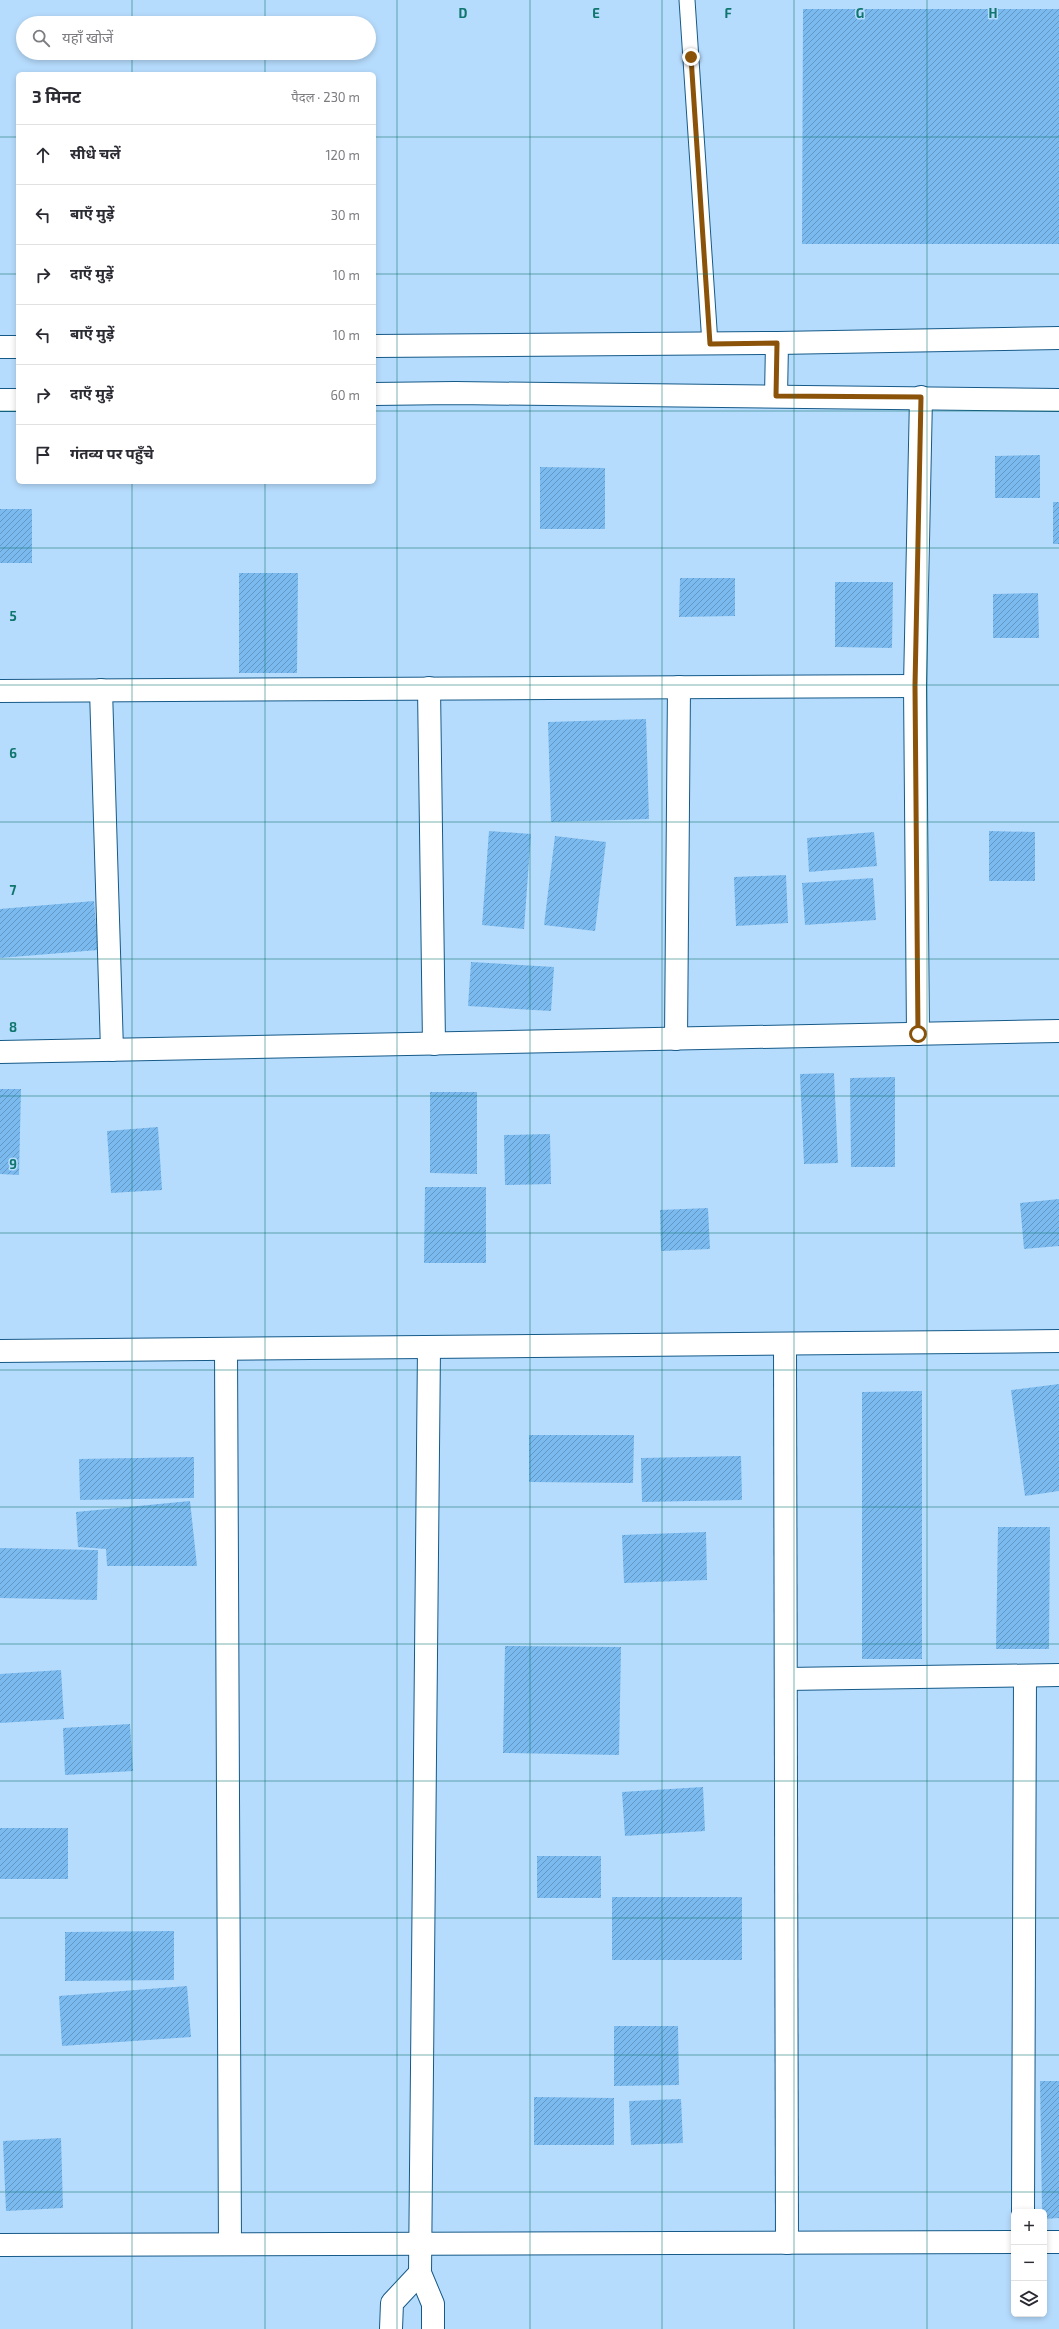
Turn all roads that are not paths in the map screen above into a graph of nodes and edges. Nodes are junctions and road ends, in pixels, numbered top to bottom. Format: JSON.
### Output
{"nodes":[{"id":1,"x":687,"y":0,"type":"edge"},
{"id":2,"x":1059,"y":338,"type":"edge"},
{"id":3,"x":777,"y":343,"type":"junction"},
{"id":4,"x":710,"y":344,"type":"junction"},
{"id":5,"x":376,"y":346,"type":"edge"},
{"id":6,"x":16,"y":347,"type":"edge"},
{"id":7,"x":0,"y":348,"type":"edge"},
{"id":8,"x":376,"y":394,"type":"edge"},
{"id":9,"x":776,"y":396,"type":"junction"},
{"id":10,"x":921,"y":397,"type":"junction"},
{"id":11,"x":0,"y":400,"type":"edge"},
{"id":12,"x":16,"y":400,"type":"edge"},
{"id":13,"x":1059,"y":400,"type":"edge"},
{"id":14,"x":915,"y":686,"type":"junction"},
{"id":15,"x":679,"y":687,"type":"junction"},
{"id":16,"x":429,"y":688,"type":"junction"},
{"id":17,"x":101,"y":690,"type":"junction"},
{"id":18,"x":0,"y":691,"type":"edge"},
{"id":19,"x":1059,"y":1031,"type":"edge"},
{"id":20,"x":918,"y":1034,"type":"junction"},
{"id":21,"x":676,"y":1039,"type":"junction"},
{"id":22,"x":434,"y":1044,"type":"junction"},
{"id":23,"x":112,"y":1050,"type":"junction"},
{"id":24,"x":0,"y":1052,"type":"edge"},
{"id":25,"x":1059,"y":1341,"type":"edge"},
{"id":26,"x":785,"y":1344,"type":"junction"},
{"id":27,"x":429,"y":1347,"type":"junction"},
{"id":28,"x":226,"y":1349,"type":"junction"},
{"id":29,"x":0,"y":1351,"type":"edge"},
{"id":30,"x":1059,"y":1675,"type":"edge"},
{"id":31,"x":1025,"y":1676,"type":"junction"},
{"id":32,"x":786,"y":1679,"type":"junction"},
{"id":33,"x":1023,"y":2209,"type":"edge"},
{"id":34,"x":1011,"y":2242,"type":"edge"},
{"id":35,"x":1047,"y":2242,"type":"edge"},
{"id":36,"x":1059,"y":2242,"type":"edge"},
{"id":37,"x":787,"y":2243,"type":"junction"},
{"id":38,"x":230,"y":2244,"type":"junction"},
{"id":39,"x":420,"y":2244,"type":"junction"},
{"id":40,"x":0,"y":2245,"type":"edge"},
{"id":41,"x":420,"y":2273,"type":"junction"},
{"id":42,"x":391,"y":2329,"type":"edge"},
{"id":43,"x":433,"y":2329,"type":"edge"}],
"edges":[{"from":1,"to":4,"type":"lane"},
{"from":2,"to":3,"type":"street"},
{"from":3,"to":4,"type":"street"},
{"from":3,"to":9,"type":"street"},
{"from":4,"to":5,"type":"street"},
{"from":6,"to":7,"type":"street"},
{"from":8,"to":9,"type":"street"},
{"from":9,"to":10,"type":"street"},
{"from":10,"to":13,"type":"street"},
{"from":10,"to":14,"type":"street"},
{"from":11,"to":12,"type":"street"},
{"from":14,"to":15,"type":"street"},
{"from":14,"to":20,"type":"street"},
{"from":15,"to":16,"type":"street"},
{"from":15,"to":21,"type":"street"},
{"from":16,"to":17,"type":"street"},
{"from":16,"to":22,"type":"street"},
{"from":17,"to":18,"type":"street"},
{"from":17,"to":23,"type":"street"},
{"from":19,"to":20,"type":"street"},
{"from":20,"to":21,"type":"street"},
{"from":21,"to":22,"type":"street"},
{"from":22,"to":23,"type":"street"},
{"from":23,"to":24,"type":"street"},
{"from":25,"to":26,"type":"street"},
{"from":26,"to":27,"type":"street"},
{"from":26,"to":32,"type":"street"},
{"from":27,"to":28,"type":"street"},
{"from":27,"to":39,"type":"street"},
{"from":28,"to":29,"type":"street"},
{"from":28,"to":38,"type":"street"},
{"from":30,"to":31,"type":"street"},
{"from":31,"to":32,"type":"street"},
{"from":31,"to":33,"type":"street"},
{"from":32,"to":37,"type":"street"},
{"from":34,"to":37,"type":"street"},
{"from":35,"to":36,"type":"street"},
{"from":37,"to":39,"type":"street"},
{"from":38,"to":39,"type":"street"},
{"from":38,"to":40,"type":"street"},
{"from":39,"to":41,"type":"street"},
{"from":41,"to":42,"type":"street"},
{"from":41,"to":43,"type":"street"}]}
